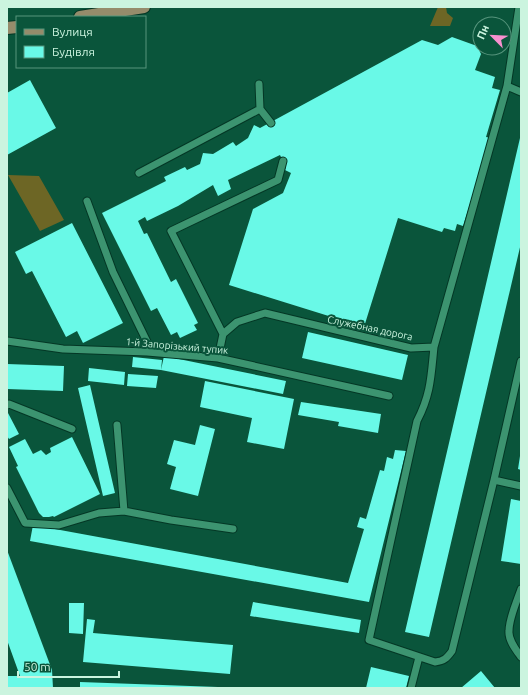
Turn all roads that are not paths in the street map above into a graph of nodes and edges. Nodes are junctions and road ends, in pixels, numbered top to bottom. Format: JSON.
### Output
{"nodes":[{"id":1,"x":144,"y":7,"type":"edge"},
{"id":2,"x":519,"y":7,"type":"edge"},
{"id":3,"x":86,"y":16,"type":"edge"},
{"id":4,"x":258,"y":84,"type":"dead end"},
{"id":5,"x":507,"y":86,"type":"junction"},
{"id":6,"x":521,"y":92,"type":"edge"},
{"id":7,"x":260,"y":108,"type":"junction"},
{"id":8,"x":271,"y":123,"type":"dead end"},
{"id":9,"x":283,"y":161,"type":"dead end"},
{"id":10,"x":139,"y":173,"type":"dead end"},
{"id":11,"x":86,"y":201,"type":"dead end"},
{"id":12,"x":223,"y":334,"type":"junction"},
{"id":13,"x":7,"y":342,"type":"edge"},
{"id":14,"x":434,"y":347,"type":"junction"},
{"id":15,"x":152,"y":352,"type":"junction"},
{"id":16,"x":218,"y":358,"type":"junction"},
{"id":17,"x":521,"y":361,"type":"edge"},
{"id":18,"x":389,"y":396,"type":"dead end"},
{"id":19,"x":7,"y":404,"type":"edge"},
{"id":20,"x":116,"y":426,"type":"dead end"},
{"id":21,"x":72,"y":429,"type":"dead end"},
{"id":22,"x":494,"y":480,"type":"junction"},
{"id":23,"x":521,"y":486,"type":"edge"},
{"id":24,"x":7,"y":488,"type":"edge"},
{"id":25,"x":124,"y":511,"type":"junction"},
{"id":26,"x":233,"y":529,"type":"dead end"},
{"id":27,"x":521,"y":589,"type":"edge"},
{"id":28,"x":419,"y":657,"type":"junction"},
{"id":29,"x":521,"y":657,"type":"edge"},
{"id":30,"x":411,"y":688,"type":"edge"}],
"edges":[{"from":1,"to":3,"type":"main road"},
{"from":2,"to":5,"type":"lane"},
{"from":4,"to":7,"type":"lane"},
{"from":5,"to":6,"type":"lane"},
{"from":5,"to":14,"type":"lane"},
{"from":7,"to":8,"type":"lane"},
{"from":7,"to":10,"type":"lane"},
{"from":9,"to":12,"type":"lane"},
{"from":11,"to":15,"type":"lane"},
{"from":12,"to":14,"type":"lane","name":"Служебная дорога"},
{"from":12,"to":16,"type":"lane"},
{"from":13,"to":15,"type":"lane","name":"1-й Запорізький тупик"},
{"from":14,"to":28,"type":"lane"},
{"from":15,"to":16,"type":"lane","name":"1-й Запорізький тупик"},
{"from":16,"to":18,"type":"lane","name":"1-й Запорізький тупик"},
{"from":17,"to":22,"type":"lane"},
{"from":19,"to":21,"type":"lane"},
{"from":20,"to":25,"type":"lane"},
{"from":22,"to":23,"type":"lane"},
{"from":22,"to":28,"type":"lane"},
{"from":24,"to":25,"type":"lane"},
{"from":25,"to":26,"type":"lane"},
{"from":27,"to":29,"type":"lane"},
{"from":28,"to":30,"type":"lane"}]}
